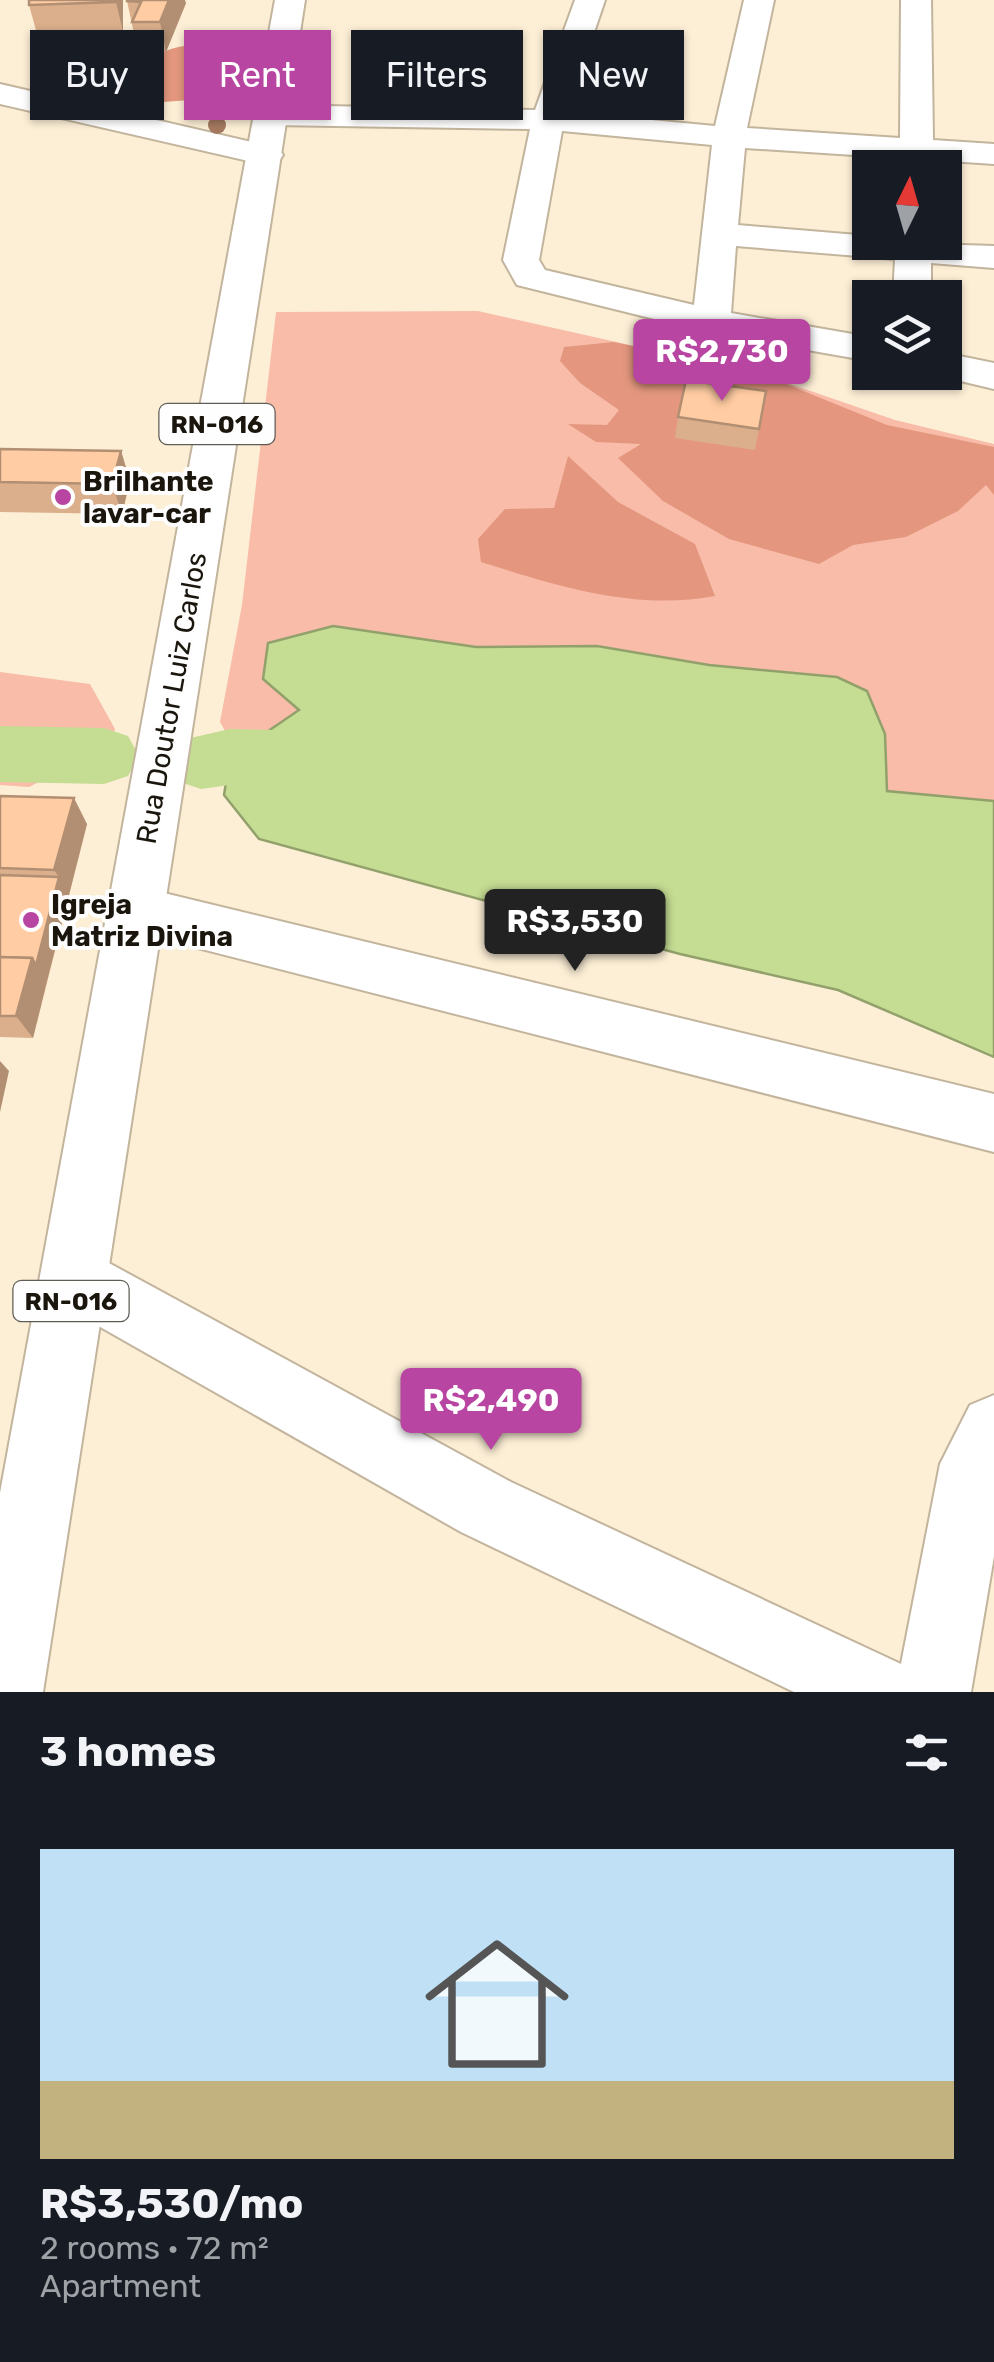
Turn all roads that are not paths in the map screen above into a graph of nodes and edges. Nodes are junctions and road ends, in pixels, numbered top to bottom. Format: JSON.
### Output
{"nodes":[{"id":1,"x":290,"y":0,"type":"edge"},
{"id":2,"x":590,"y":0,"type":"edge"},
{"id":3,"x":759,"y":0,"type":"edge"},
{"id":4,"x":916,"y":0,"type":"edge"},
{"id":5,"x":580,"y":30,"type":"edge"},
{"id":6,"x":0,"y":94,"type":"edge"},
{"id":7,"x":0,"y":116,"type":"edge"},
{"id":8,"x":548,"y":120,"type":"junction"},
{"id":9,"x":729,"y":137,"type":"junction"},
{"id":10,"x":265,"y":150,"type":"junction"},
{"id":11,"x":917,"y":150,"type":"edge"},
{"id":12,"x":852,"y":151,"type":"edge"},
{"id":13,"x":994,"y":154,"type":"edge"},
{"id":14,"x":962,"y":156,"type":"edge"},
{"id":15,"x":719,"y":234,"type":"junction"},
{"id":16,"x":852,"y":242,"type":"edge"},
{"id":17,"x":962,"y":253,"type":"edge"},
{"id":18,"x":994,"y":258,"type":"edge"},
{"id":19,"x":712,"y":321,"type":"junction"},
{"id":20,"x":852,"y":345,"type":"edge"},
{"id":21,"x":962,"y":369,"type":"edge"},
{"id":22,"x":994,"y":376,"type":"edge"},
{"id":23,"x":134,"y":909,"type":"junction"},
{"id":24,"x":994,"y":1123,"type":"edge"},
{"id":25,"x":74,"y":1276,"type":"junction"},
{"id":26,"x":994,"y":1429,"type":"edge"},
{"id":27,"x":3,"y":1692,"type":"edge"},
{"id":28,"x":876,"y":1692,"type":"edge"},
{"id":29,"x":932,"y":1692,"type":"edge"}],
"edges":[{"from":1,"to":10,"type":"main road","name":"Rua Doutor Luiz Carlos","number":"RN-016"},
{"from":2,"to":5,"type":"street"},
{"from":3,"to":9,"type":"street"},
{"from":4,"to":11,"type":"street"},
{"from":6,"to":10,"type":"street"},
{"from":7,"to":10,"type":"street"},
{"from":8,"to":9,"type":"street"},
{"from":8,"to":10,"type":"street"},
{"from":8,"to":19,"type":"street"},
{"from":9,"to":12,"type":"street"},
{"from":9,"to":15,"type":"street"},
{"from":10,"to":23,"type":"main road","name":"Rua Doutor Luiz Carlos","number":"RN-016"},
{"from":13,"to":14,"type":"street"},
{"from":15,"to":16,"type":"street"},
{"from":15,"to":19,"type":"street"},
{"from":17,"to":18,"type":"street"},
{"from":19,"to":20,"type":"street"},
{"from":21,"to":22,"type":"street"},
{"from":23,"to":24,"type":"street"},
{"from":23,"to":25,"type":"main road","name":"Rua Doutor Luiz Carlos","number":"RN-016"},
{"from":25,"to":27,"type":"main road","name":"Rua Doutor Luiz Carlos","number":"RN-016"},
{"from":25,"to":28,"type":"street"},
{"from":26,"to":29,"type":"street"}]}
